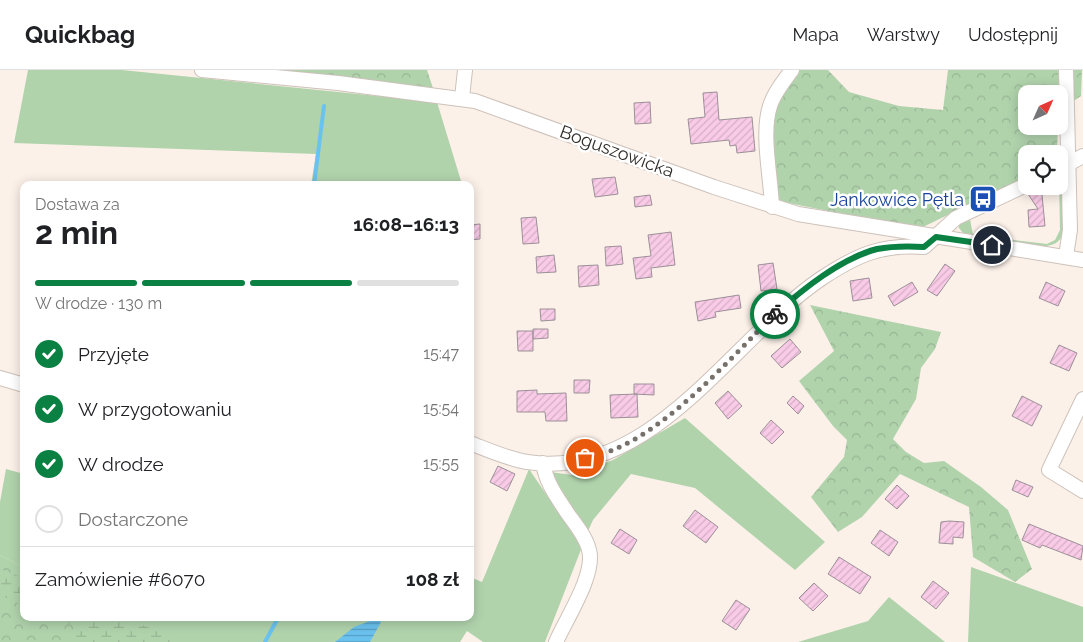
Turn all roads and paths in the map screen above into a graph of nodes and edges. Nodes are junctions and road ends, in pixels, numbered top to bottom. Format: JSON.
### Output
{"nodes":[{"id":1,"x":202,"y":70,"type":"edge"},
{"id":2,"x":465,"y":70,"type":"edge"},
{"id":3,"x":792,"y":70,"type":"edge"},
{"id":4,"x":1066,"y":70,"type":"edge"},
{"id":5,"x":462,"y":98,"type":"junction"},
{"id":6,"x":1064,"y":145,"type":"edge"},
{"id":7,"x":1083,"y":156,"type":"edge"},
{"id":8,"x":1068,"y":164,"type":"edge"},
{"id":9,"x":1018,"y":189,"type":"edge"},
{"id":10,"x":1067,"y":195,"type":"edge"},
{"id":11,"x":772,"y":207,"type":"junction"},
{"id":12,"x":936,"y":237,"type":"junction"},
{"id":13,"x":1066,"y":256,"type":"junction"},
{"id":14,"x":1083,"y":260,"type":"edge"},
{"id":15,"x":0,"y":378,"type":"edge"},
{"id":16,"x":20,"y":384,"type":"edge"},
{"id":17,"x":1083,"y":398,"type":"edge"},
{"id":18,"x":474,"y":444,"type":"edge"},
{"id":19,"x":543,"y":463,"type":"junction"},
{"id":20,"x":1083,"y":492,"type":"edge"},
{"id":21,"x":556,"y":642,"type":"edge"}],
"edges":[{"from":1,"to":5,"type":"street","name":"Boguszowicka"},
{"from":2,"to":5,"type":"street"},
{"from":3,"to":11,"type":"street"},
{"from":4,"to":6,"type":"street"},
{"from":5,"to":11,"type":"street","name":"Boguszowicka"},
{"from":7,"to":8,"type":"street"},
{"from":9,"to":12,"type":"street"},
{"from":10,"to":13,"type":"street"},
{"from":11,"to":12,"type":"street","name":"Boguszowicka"},
{"from":12,"to":13,"type":"street","name":"Boguszowicka"},
{"from":12,"to":19,"type":"street"},
{"from":13,"to":14,"type":"street","name":"Boguszowicka"},
{"from":15,"to":16,"type":"street"},
{"from":17,"to":20,"type":"street"},
{"from":18,"to":19,"type":"street"},
{"from":19,"to":21,"type":"street"}]}
